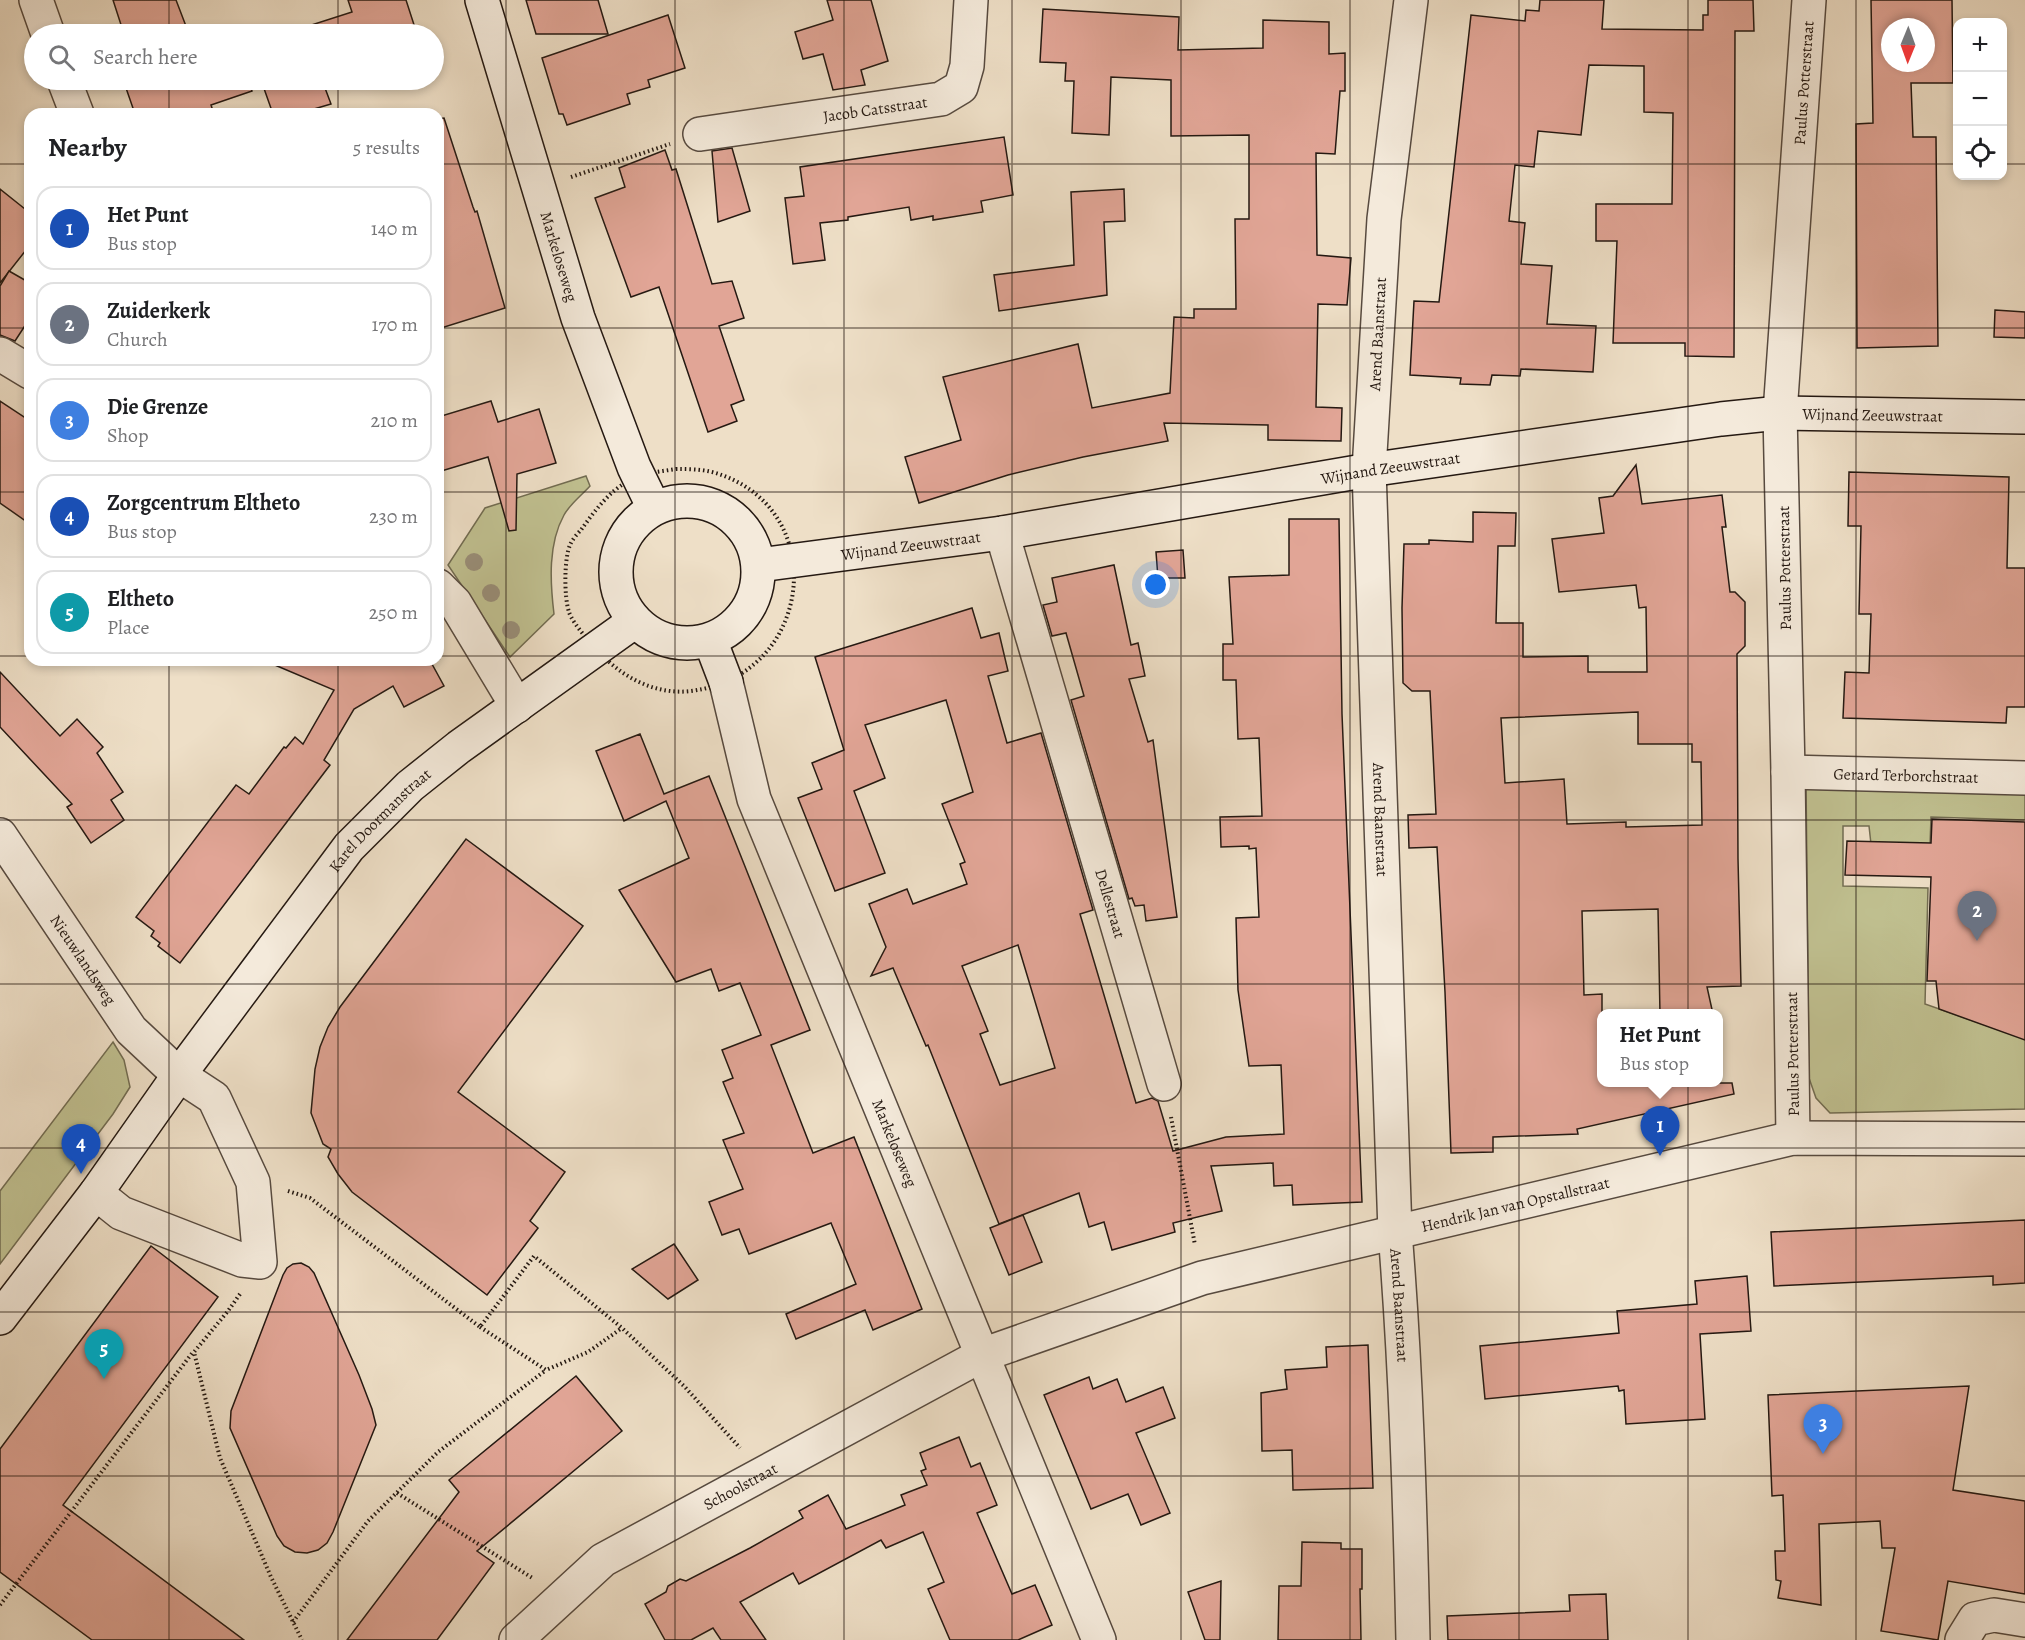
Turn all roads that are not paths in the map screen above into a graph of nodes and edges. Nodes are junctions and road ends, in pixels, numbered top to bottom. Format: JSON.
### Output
{"nodes":[{"id":1,"x":36,"y":0,"type":"edge"},
{"id":2,"x":482,"y":0,"type":"edge"},
{"id":3,"x":971,"y":0,"type":"edge"},
{"id":4,"x":1411,"y":0,"type":"edge"},
{"id":5,"x":1809,"y":0,"type":"edge"},
{"id":6,"x":44,"y":24,"type":"edge"},
{"id":7,"x":68,"y":90,"type":"edge"},
{"id":8,"x":74,"y":108,"type":"edge"},
{"id":9,"x":700,"y":134,"type":"road end"},
{"id":10,"x":0,"y":354,"type":"edge"},
{"id":11,"x":24,"y":368,"type":"edge"},
{"id":12,"x":1780,"y":413,"type":"junction"},
{"id":13,"x":2025,"y":417,"type":"edge"},
{"id":14,"x":1369,"y":470,"type":"junction"},
{"id":15,"x":654,"y":508,"type":"junction"},
{"id":16,"x":1002,"y":533,"type":"junction"},
{"id":17,"x":759,"y":565,"type":"junction"},
{"id":18,"x":444,"y":592,"type":"edge"},
{"id":19,"x":635,"y":621,"type":"junction"},
{"id":20,"x":710,"y":640,"type":"junction"},
{"id":21,"x":517,"y":706,"type":"junction"},
{"id":22,"x":1788,"y":772,"type":"junction"},
{"id":23,"x":2025,"y":778,"type":"edge"},
{"id":24,"x":0,"y":835,"type":"edge"},
{"id":25,"x":179,"y":1075,"type":"junction"},
{"id":26,"x":1164,"y":1084,"type":"road end"},
{"id":27,"x":1793,"y":1138,"type":"junction"},
{"id":28,"x":2025,"y":1139,"type":"edge"},
{"id":29,"x":96,"y":1193,"type":"junction"},
{"id":30,"x":1395,"y":1232,"type":"junction"},
{"id":31,"x":0,"y":1318,"type":"edge"},
{"id":32,"x":982,"y":1355,"type":"junction"},
{"id":33,"x":2025,"y":1620,"type":"edge"},
{"id":34,"x":516,"y":1640,"type":"edge"},
{"id":35,"x":1099,"y":1640,"type":"edge"},
{"id":36,"x":1413,"y":1640,"type":"edge"},
{"id":37,"x":1962,"y":1640,"type":"edge"}],
"edges":[{"from":1,"to":6,"type":"street"},
{"from":2,"to":15,"type":"street","name":"Markeloseweg"},
{"from":3,"to":9,"type":"street","name":"Jacob Catsstraat"},
{"from":4,"to":14,"type":"street","name":"Arend Baanstraat"},
{"from":5,"to":12,"type":"street","name":"Paulus Potterstraat"},
{"from":7,"to":8,"type":"street"},
{"from":10,"to":11,"type":"street"},
{"from":12,"to":13,"type":"street","name":"Wijnand Zeeuwstraat"},
{"from":12,"to":14,"type":"street","name":"Wijnand Zeeuwstraat"},
{"from":12,"to":22,"type":"street","name":"Paulus Potterstraat"},
{"from":14,"to":16,"type":"street","name":"Wijnand Zeeuwstraat"},
{"from":14,"to":30,"type":"street","name":"Arend Baanstraat"},
{"from":15,"to":17,"type":"street"},
{"from":15,"to":19,"type":"street"},
{"from":16,"to":17,"type":"street","name":"Wijnand Zeeuwstraat"},
{"from":16,"to":26,"type":"street","name":"Dellestraat"},
{"from":17,"to":20,"type":"street"},
{"from":18,"to":21,"type":"street"},
{"from":19,"to":20,"type":"street"},
{"from":19,"to":21,"type":"street","name":"Karel Doormanstraat"},
{"from":20,"to":32,"type":"street","name":"Markeloseweg"},
{"from":21,"to":25,"type":"street","name":"Karel Doormanstraat"},
{"from":22,"to":23,"type":"street","name":"Gerard Terborchstraat"},
{"from":22,"to":27,"type":"street","name":"Paulus Potterstraat"},
{"from":24,"to":25,"type":"street","name":"Nieuwlandsweg"},
{"from":25,"to":29,"type":"street","name":"Karel Doormanstraat"},
{"from":25,"to":29,"type":"street"},
{"from":27,"to":28,"type":"street","name":"Hendrik Jan van Opstallstraat"},
{"from":27,"to":30,"type":"street","name":"Hendrik Jan van Opstallstraat"},
{"from":29,"to":31,"type":"street","name":"Karel Doormanstraat"},
{"from":30,"to":32,"type":"street","name":"Hendrik Jan van Opstallstraat"},
{"from":30,"to":36,"type":"street","name":"Arend Baanstraat"},
{"from":32,"to":34,"type":"street","name":"Schoolstraat"},
{"from":32,"to":35,"type":"street","name":"Markeloseweg"},
{"from":33,"to":37,"type":"street"}]}
